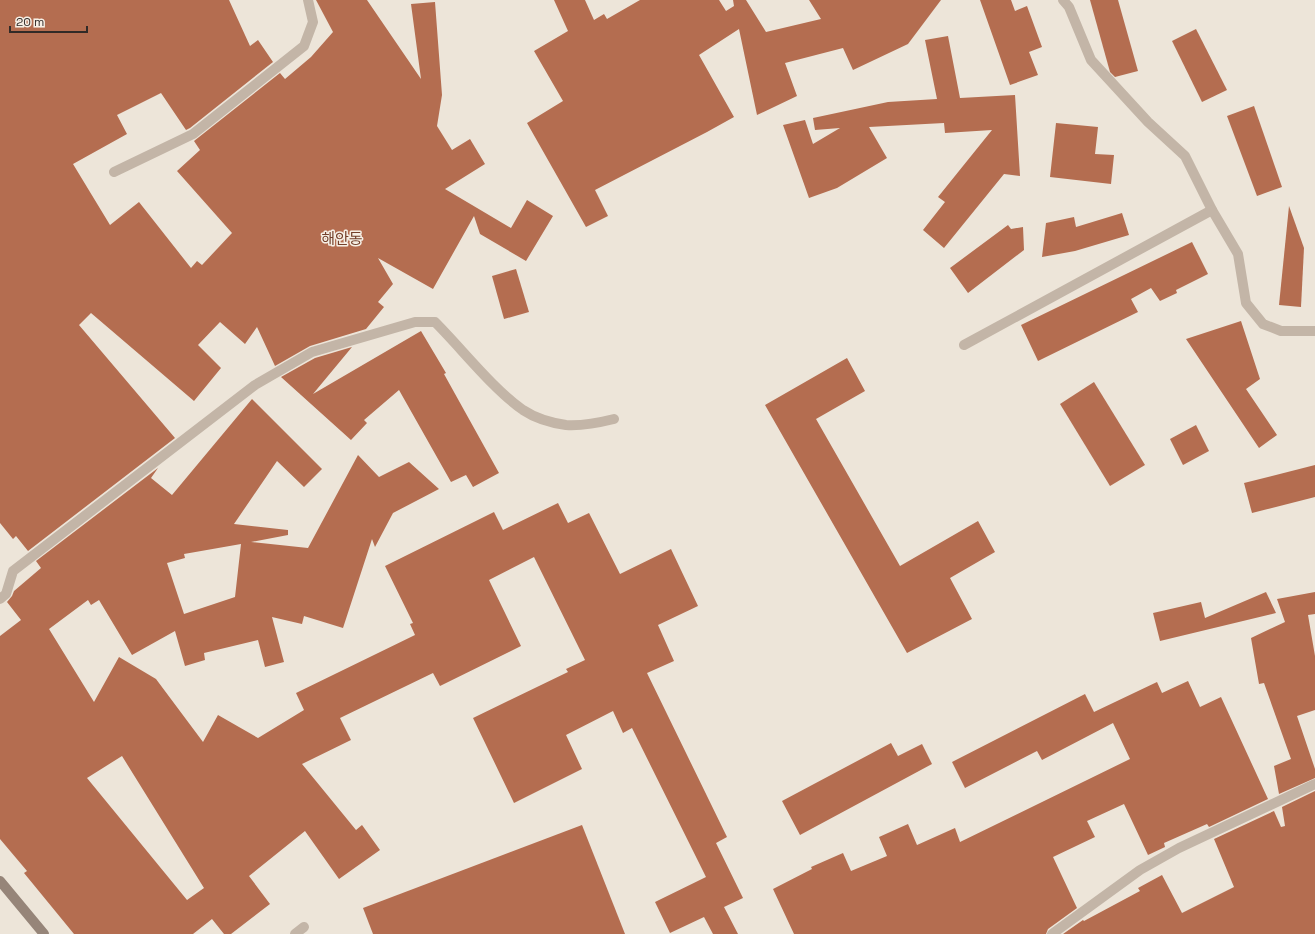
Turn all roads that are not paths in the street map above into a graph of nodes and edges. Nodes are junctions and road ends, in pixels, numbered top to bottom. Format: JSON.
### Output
{"nodes":[{"id":1,"x":308,"y":0,"type":"edge"},
{"id":2,"x":1063,"y":0,"type":"edge"},
{"id":3,"x":114,"y":172,"type":"dead end"},
{"id":4,"x":1212,"y":210,"type":"junction"},
{"id":5,"x":1315,"y":331,"type":"edge"},
{"id":6,"x":964,"y":345,"type":"dead end"},
{"id":7,"x":614,"y":420,"type":"dead end"},
{"id":8,"x":0,"y":599,"type":"edge"},
{"id":9,"x":1315,"y":784,"type":"edge"},
{"id":10,"x":0,"y":881,"type":"edge"},
{"id":11,"x":304,"y":927,"type":"dead end"},
{"id":12,"x":44,"y":934,"type":"edge"},
{"id":13,"x":295,"y":934,"type":"edge"},
{"id":14,"x":1052,"y":934,"type":"edge"}],
"edges":[{"from":1,"to":3,"type":"street"},
{"from":2,"to":4,"type":"street"},
{"from":4,"to":5,"type":"street"},
{"from":4,"to":6,"type":"street"},
{"from":7,"to":8,"type":"street"},
{"from":9,"to":14,"type":"street"},
{"from":10,"to":12,"type":"street"},
{"from":11,"to":13,"type":"street"}]}
